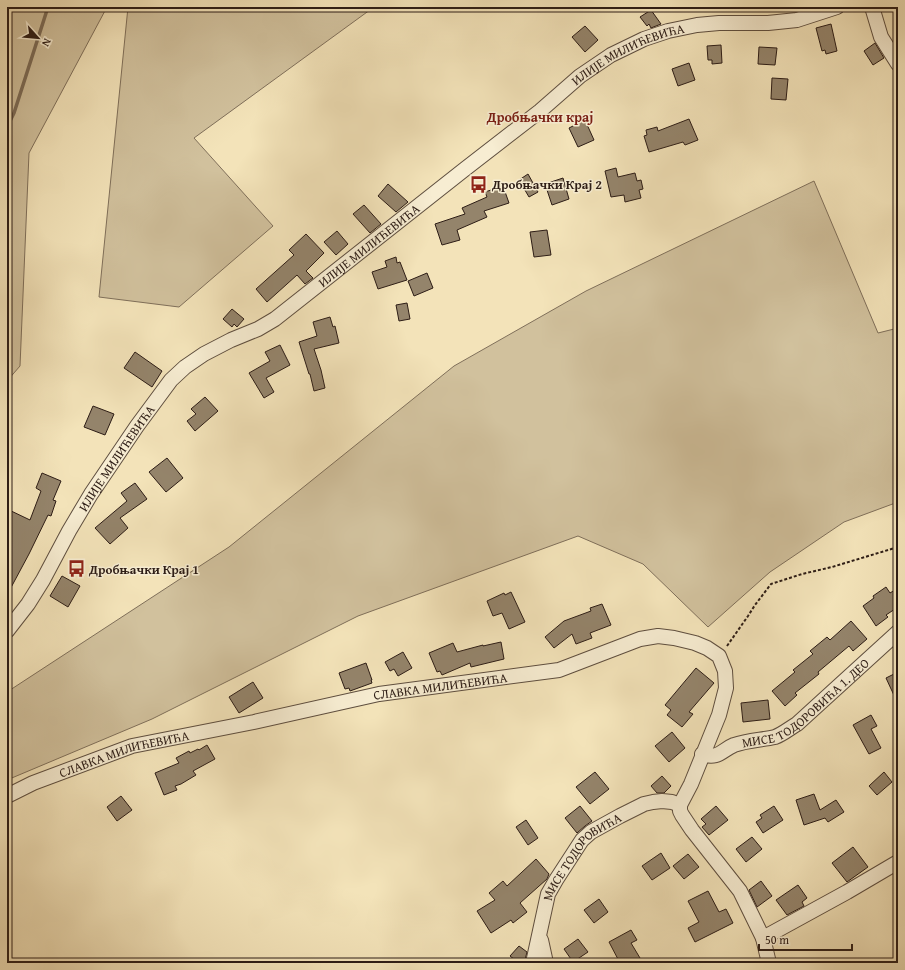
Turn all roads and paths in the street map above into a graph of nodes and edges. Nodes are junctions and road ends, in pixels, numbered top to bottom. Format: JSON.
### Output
{"nodes":[{"id":1,"x":837,"y":7,"type":"edge"},
{"id":2,"x":872,"y":7,"type":"edge"},
{"id":3,"x":898,"y":64,"type":"edge"},
{"id":4,"x":898,"y":547,"type":"edge"},
{"id":5,"x":7,"y":631,"type":"edge"},
{"id":6,"x":898,"y":632,"type":"edge"},
{"id":7,"x":719,"y":656,"type":"junction"},
{"id":8,"x":702,"y":754,"type":"junction"},
{"id":9,"x":7,"y":796,"type":"edge"},
{"id":10,"x":680,"y":805,"type":"junction"},
{"id":11,"x":898,"y":862,"type":"edge"},
{"id":12,"x":540,"y":935,"type":"junction"},
{"id":13,"x":763,"y":938,"type":"junction"},
{"id":14,"x":533,"y":963,"type":"edge"},
{"id":15,"x":546,"y":963,"type":"edge"},
{"id":16,"x":769,"y":963,"type":"edge"}],
"edges":[{"from":1,"to":5,"type":"street","name":"ИЛИЈЕ МИЛИЋЕВИЋА"},
{"from":2,"to":3,"type":"street"},
{"from":4,"to":7,"type":"path"},
{"from":6,"to":8,"type":"street","name":"МИСЕ ТОДОРОВИЋА 1. ДЕО"},
{"from":7,"to":8,"type":"street"},
{"from":7,"to":9,"type":"street","name":"СЛАВКА МИЛИЋЕВИЋА"},
{"from":8,"to":10,"type":"street"},
{"from":10,"to":12,"type":"street","name":"МИСЕ ТОДОРОВИЋА"},
{"from":10,"to":13,"type":"street"},
{"from":11,"to":13,"type":"street"},
{"from":12,"to":14,"type":"street","name":"МИСЕ ТОДОРОВИЋА"},
{"from":12,"to":15,"type":"street"},
{"from":13,"to":16,"type":"street"}]}
